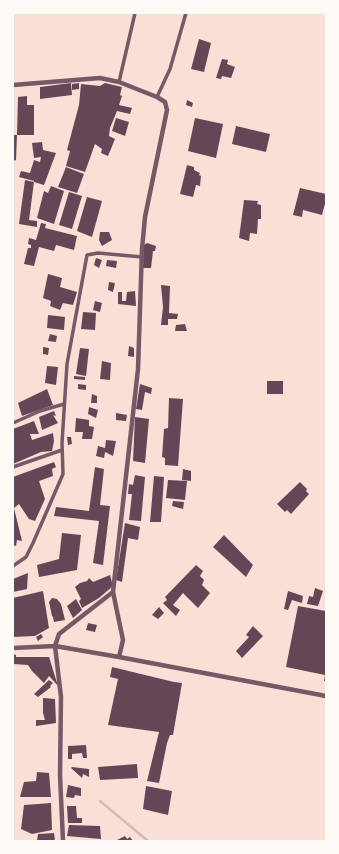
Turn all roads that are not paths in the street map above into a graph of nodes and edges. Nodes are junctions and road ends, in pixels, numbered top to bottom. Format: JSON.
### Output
{"nodes":[{"id":1,"x":135,"y":13,"type":"edge"},
{"id":2,"x":186,"y":13,"type":"edge"},
{"id":3,"x":119,"y":82,"type":"junction"},
{"id":4,"x":13,"y":85,"type":"edge"},
{"id":5,"x":157,"y":97,"type":"junction"},
{"id":6,"x":142,"y":257,"type":"junction"},
{"id":7,"x":64,"y":404,"type":"junction"},
{"id":8,"x":13,"y":423,"type":"edge"},
{"id":9,"x":62,"y":450,"type":"junction"},
{"id":10,"x":13,"y":467,"type":"edge"},
{"id":11,"x":13,"y":566,"type":"edge"},
{"id":12,"x":113,"y":592,"type":"junction"},
{"id":13,"x":55,"y":646,"type":"junction"},
{"id":14,"x":13,"y":648,"type":"edge"},
{"id":15,"x":120,"y":657,"type":"junction"},
{"id":16,"x":326,"y":696,"type":"edge"},
{"id":17,"x":63,"y":841,"type":"edge"}],
"edges":[{"from":1,"to":3,"type":"street"},
{"from":2,"to":5,"type":"street"},
{"from":3,"to":4,"type":"street"},
{"from":3,"to":5,"type":"street"},
{"from":5,"to":6,"type":"street"},
{"from":6,"to":7,"type":"street"},
{"from":6,"to":12,"type":"street"},
{"from":7,"to":8,"type":"street"},
{"from":7,"to":9,"type":"street"},
{"from":9,"to":10,"type":"street"},
{"from":9,"to":11,"type":"street"},
{"from":12,"to":13,"type":"street"},
{"from":12,"to":15,"type":"street"},
{"from":13,"to":14,"type":"street"},
{"from":13,"to":15,"type":"street"},
{"from":13,"to":17,"type":"street"},
{"from":15,"to":16,"type":"street"}]}
